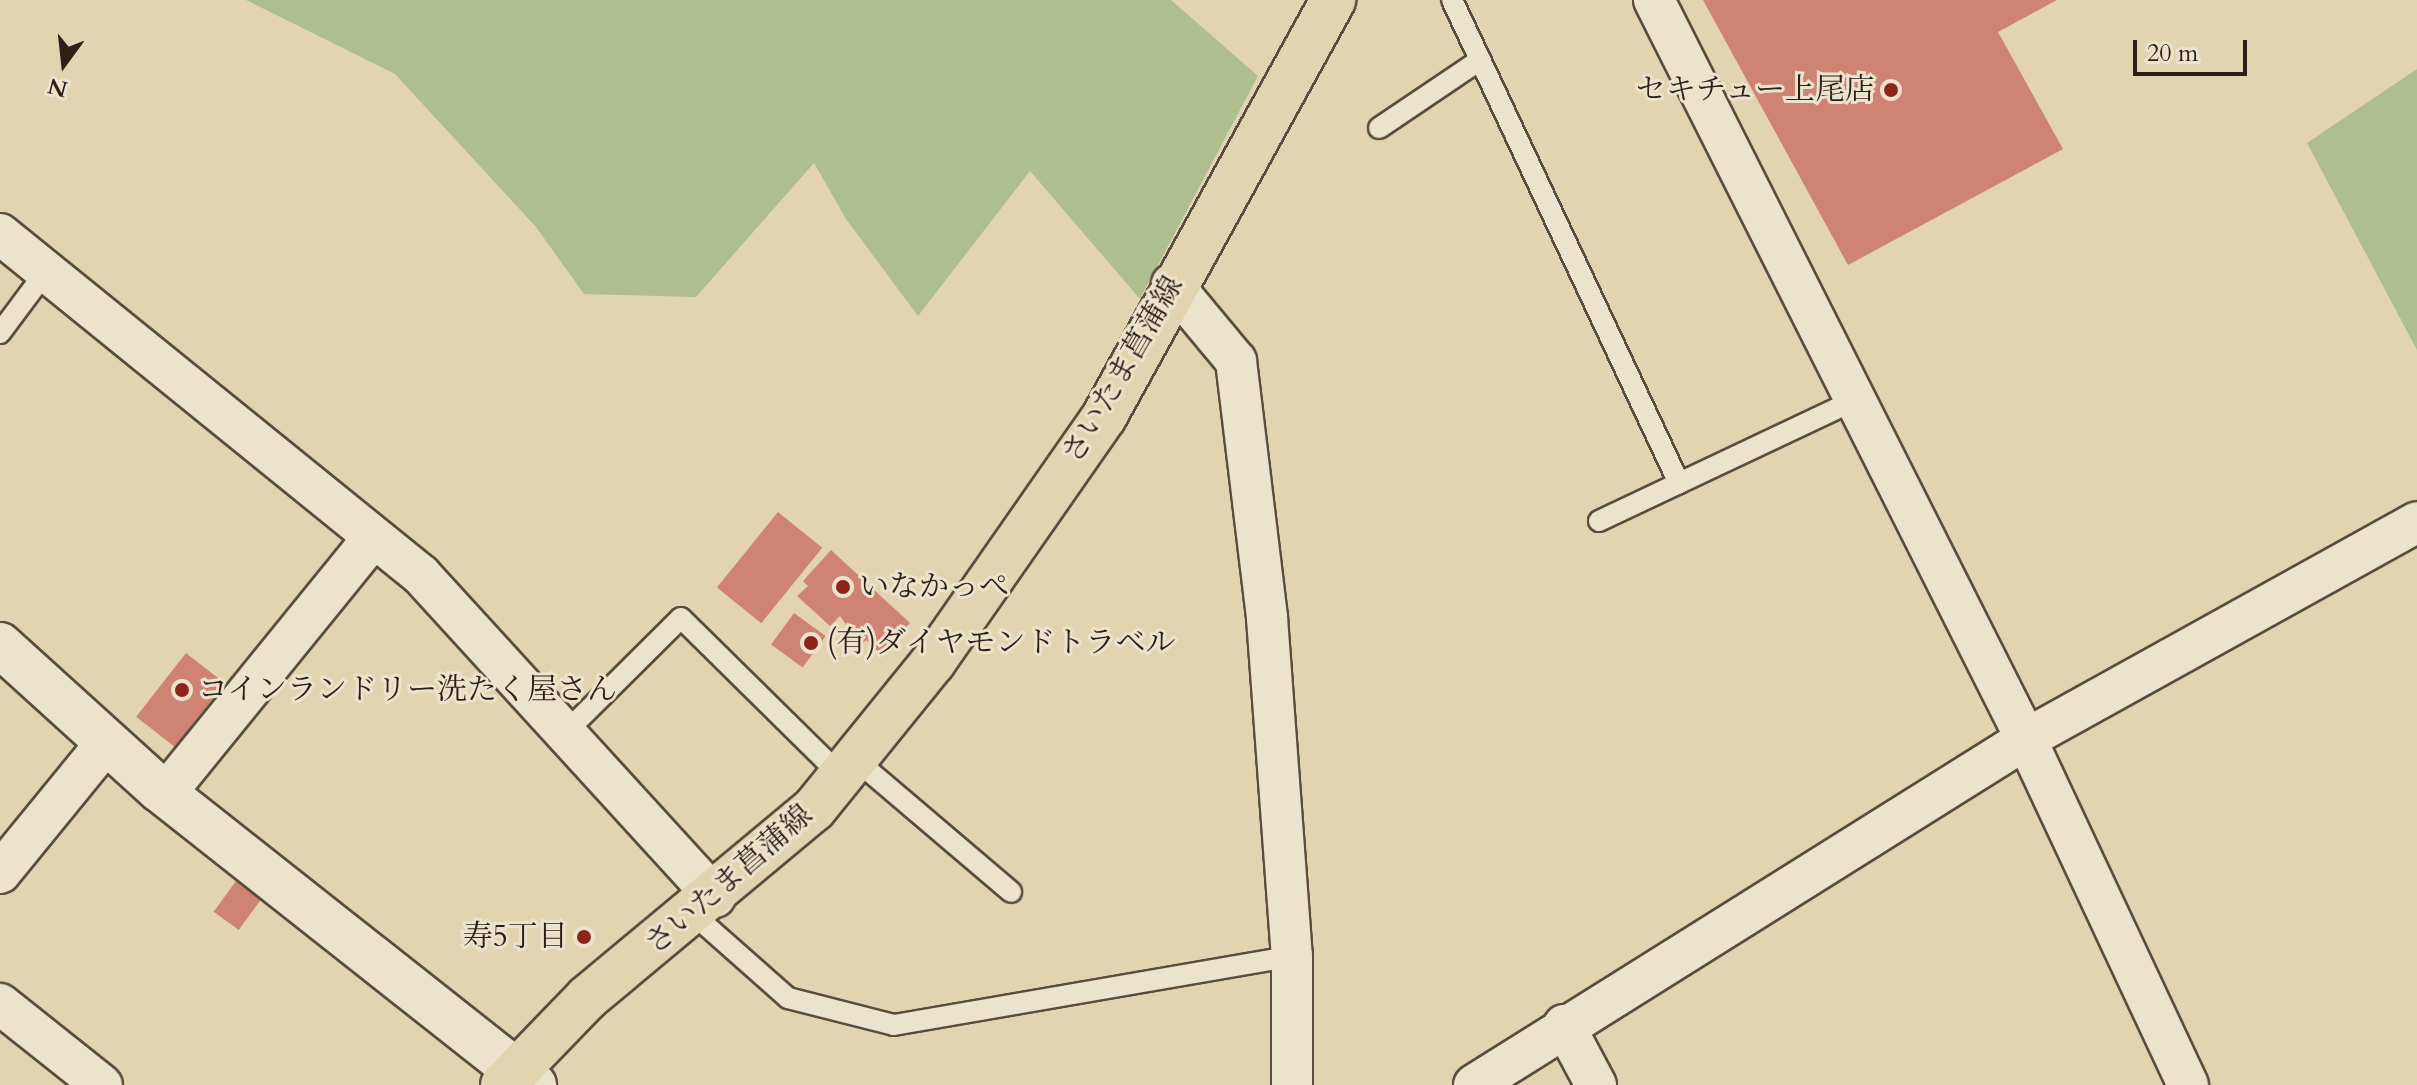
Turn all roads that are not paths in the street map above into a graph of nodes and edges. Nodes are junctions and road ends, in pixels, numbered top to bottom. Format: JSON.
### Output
{"nodes":[{"id":1,"x":1333,"y":0,"type":"edge"},
{"id":2,"x":1452,"y":0,"type":"edge"},
{"id":3,"x":1654,"y":0,"type":"edge"},
{"id":4,"x":1480,"y":60,"type":"junction"},
{"id":5,"x":1379,"y":128,"type":"dead end"},
{"id":6,"x":0,"y":234,"type":"edge"},
{"id":7,"x":47,"y":270,"type":"junction"},
{"id":8,"x":1172,"y":284,"type":"junction"},
{"id":9,"x":0,"y":333,"type":"edge"},
{"id":10,"x":1855,"y":400,"type":"junction"},
{"id":11,"x":1679,"y":483,"type":"junction"},
{"id":12,"x":1599,"y":521,"type":"dead end"},
{"id":13,"x":2417,"y":522,"type":"edge"},
{"id":14,"x":373,"y":538,"type":"junction"},
{"id":15,"x":0,"y":645,"type":"edge"},
{"id":16,"x":565,"y":733,"type":"junction"},
{"id":17,"x":2026,"y":739,"type":"junction"},
{"id":18,"x":107,"y":742,"type":"junction"},
{"id":19,"x":848,"y":768,"type":"junction"},
{"id":20,"x":165,"y":794,"type":"junction"},
{"id":21,"x":0,"y":873,"type":"edge"},
{"id":22,"x":1011,"y":892,"type":"dead end"},
{"id":23,"x":704,"y":905,"type":"junction"},
{"id":24,"x":1292,"y":956,"type":"junction"},
{"id":25,"x":0,"y":1004,"type":"edge"},
{"id":26,"x":1564,"y":1025,"type":"junction"},
{"id":27,"x":518,"y":1079,"type":"edge"},
{"id":28,"x":102,"y":1085,"type":"edge"},
{"id":29,"x":1292,"y":1085,"type":"edge"},
{"id":30,"x":1474,"y":1085,"type":"edge"},
{"id":31,"x":1596,"y":1085,"type":"edge"},
{"id":32,"x":2188,"y":1085,"type":"edge"}],
"edges":[{"from":1,"to":8,"type":"main road","name":"さいたま菖蒲線"},
{"from":2,"to":4,"type":"lane"},
{"from":3,"to":10,"type":"street"},
{"from":4,"to":5,"type":"lane"},
{"from":4,"to":11,"type":"lane"},
{"from":6,"to":7,"type":"street"},
{"from":7,"to":9,"type":"lane"},
{"from":7,"to":14,"type":"street"},
{"from":8,"to":19,"type":"main road","name":"さいたま菖蒲線"},
{"from":8,"to":24,"type":"street"},
{"from":10,"to":11,"type":"lane"},
{"from":10,"to":17,"type":"street"},
{"from":11,"to":12,"type":"lane"},
{"from":13,"to":17,"type":"street"},
{"from":14,"to":16,"type":"street"},
{"from":14,"to":20,"type":"street"},
{"from":15,"to":18,"type":"street"},
{"from":16,"to":19,"type":"lane"},
{"from":16,"to":23,"type":"street"},
{"from":17,"to":26,"type":"street"},
{"from":17,"to":32,"type":"street"},
{"from":18,"to":20,"type":"street"},
{"from":18,"to":21,"type":"street"},
{"from":19,"to":22,"type":"lane"},
{"from":19,"to":23,"type":"main road","name":"さいたま菖蒲線"},
{"from":20,"to":27,"type":"street"},
{"from":23,"to":24,"type":"lane"},
{"from":23,"to":27,"type":"main road","name":"さいたま菖蒲線"},
{"from":24,"to":29,"type":"street"},
{"from":25,"to":28,"type":"street"},
{"from":26,"to":30,"type":"street"},
{"from":26,"to":31,"type":"street"}]}
